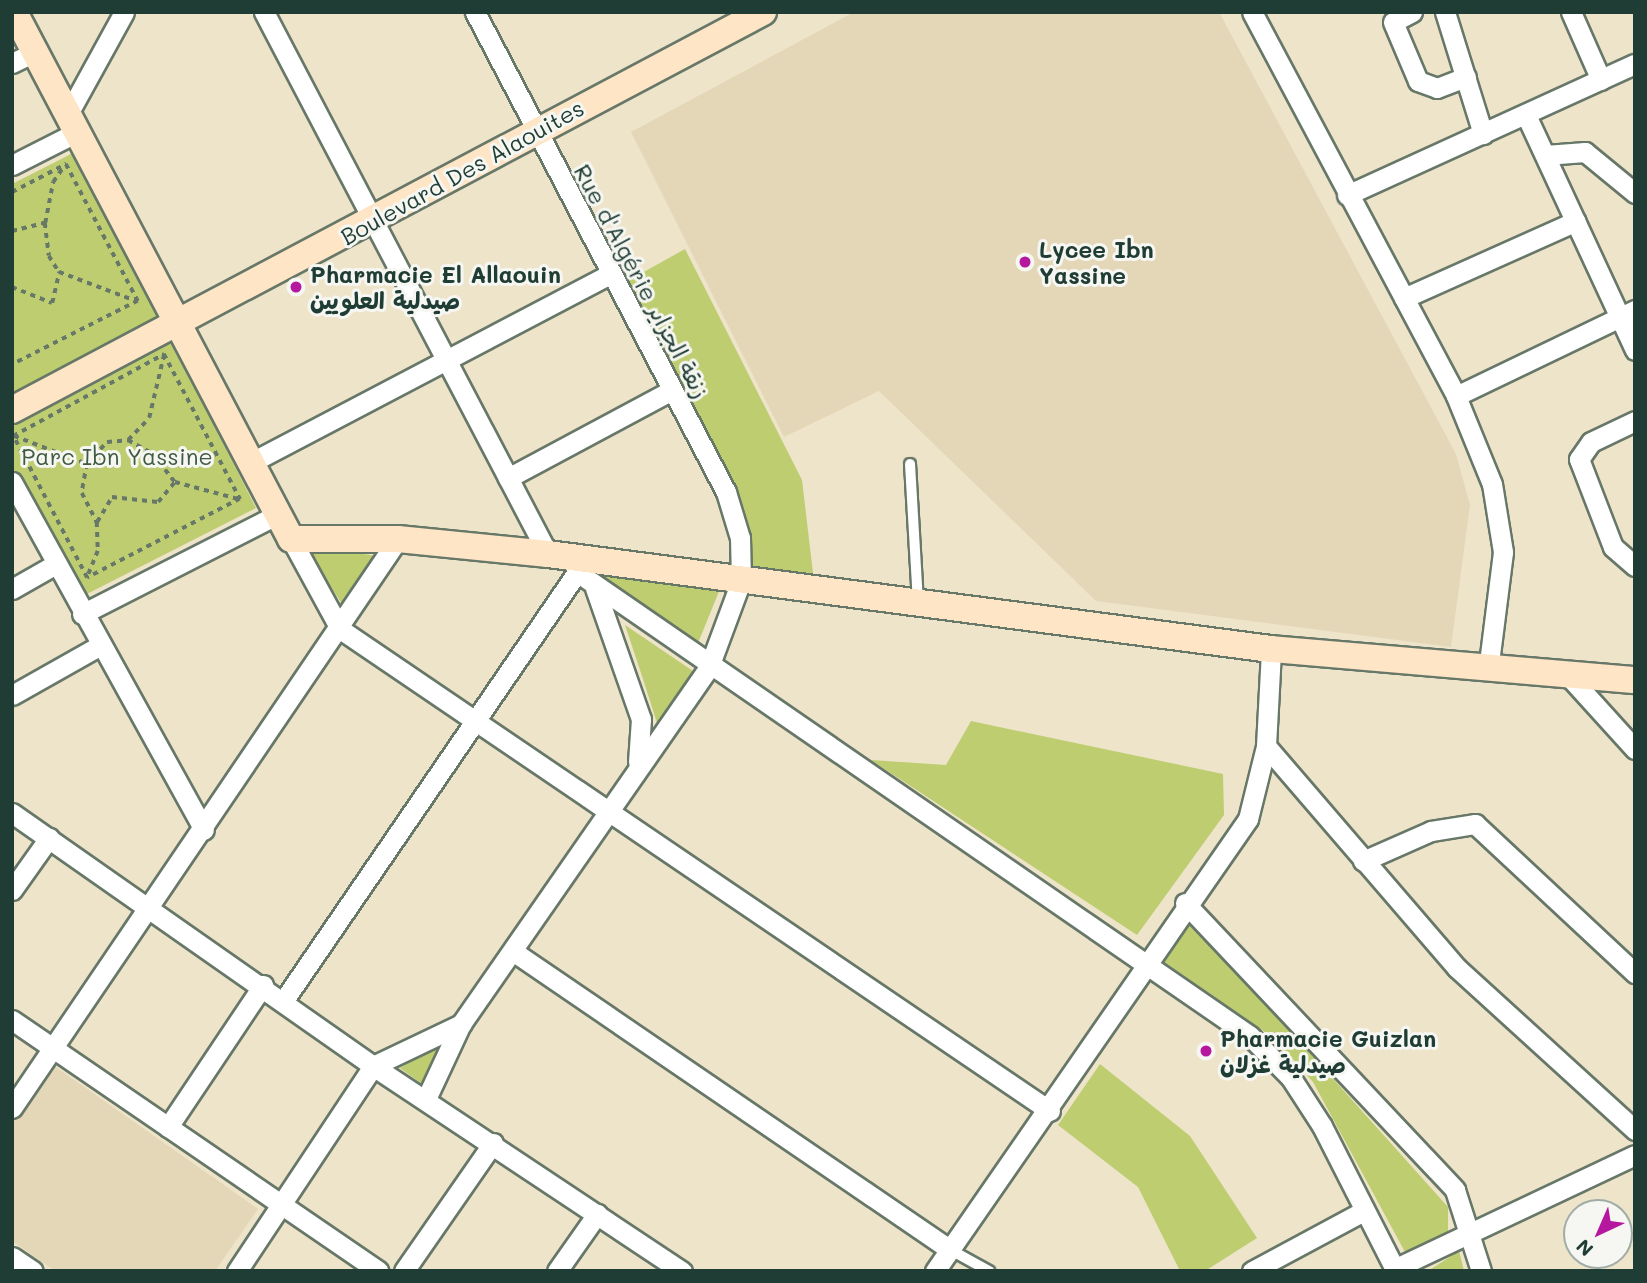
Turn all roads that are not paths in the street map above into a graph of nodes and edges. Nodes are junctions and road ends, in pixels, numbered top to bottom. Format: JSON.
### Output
{"nodes":[{"id":1,"x":14,"y":12,"type":"edge"},
{"id":2,"x":124,"y":12,"type":"edge"},
{"id":3,"x":264,"y":12,"type":"edge"},
{"id":4,"x":475,"y":12,"type":"edge"},
{"id":5,"x":763,"y":12,"type":"edge"},
{"id":6,"x":1252,"y":12,"type":"edge"},
{"id":7,"x":1412,"y":12,"type":"edge"},
{"id":8,"x":1445,"y":12,"type":"edge"},
{"id":9,"x":1571,"y":12,"type":"edge"},
{"id":10,"x":24,"y":57,"type":"edge"},
{"id":11,"x":1635,"y":64,"type":"edge"},
{"id":12,"x":1466,"y":77,"type":"junction"},
{"id":13,"x":1601,"y":80,"type":"junction"},
{"id":14,"x":1526,"y":115,"type":"junction"},
{"id":15,"x":73,"y":123,"type":"junction"},
{"id":16,"x":532,"y":130,"type":"junction"},
{"id":17,"x":1483,"y":134,"type":"junction"},
{"id":18,"x":1545,"y":155,"type":"junction"},
{"id":19,"x":12,"y":165,"type":"edge"},
{"id":20,"x":1635,"y":193,"type":"edge"},
{"id":21,"x":1347,"y":195,"type":"junction"},
{"id":22,"x":377,"y":220,"type":"junction"},
{"id":23,"x":1576,"y":221,"type":"junction"},
{"id":24,"x":610,"y":274,"type":"junction"},
{"id":25,"x":1404,"y":298,"type":"junction"},
{"id":26,"x":1627,"y":313,"type":"edge"},
{"id":27,"x":179,"y":326,"type":"junction"},
{"id":28,"x":1635,"y":350,"type":"edge"},
{"id":29,"x":447,"y":363,"type":"junction"},
{"id":30,"x":673,"y":390,"type":"junction"},
{"id":31,"x":1456,"y":396,"type":"junction"},
{"id":32,"x":12,"y":410,"type":"edge"},
{"id":33,"x":1635,"y":421,"type":"edge"},
{"id":34,"x":250,"y":463,"type":"junction"},
{"id":35,"x":910,"y":464,"type":"dead end"},
{"id":36,"x":508,"y":478,"type":"junction"},
{"id":37,"x":12,"y":482,"type":"edge"},
{"id":38,"x":278,"y":514,"type":"junction"},
{"id":39,"x":291,"y":539,"type":"junction"},
{"id":40,"x":398,"y":540,"type":"junction"},
{"id":41,"x":548,"y":554,"type":"junction"},
{"id":42,"x":54,"y":565,"type":"junction"},
{"id":43,"x":581,"y":566,"type":"junction"},
{"id":44,"x":1635,"y":566,"type":"edge"},
{"id":45,"x":741,"y":581,"type":"junction"},
{"id":46,"x":595,"y":587,"type":"junction"},
{"id":47,"x":12,"y":589,"type":"edge"},
{"id":48,"x":918,"y":605,"type":"junction"},
{"id":49,"x":82,"y":614,"type":"junction"},
{"id":50,"x":340,"y":629,"type":"junction"},
{"id":51,"x":99,"y":646,"type":"junction"},
{"id":52,"x":1271,"y":649,"type":"junction"},
{"id":53,"x":1489,"y":663,"type":"junction"},
{"id":54,"x":709,"y":667,"type":"junction"},
{"id":55,"x":1566,"y":673,"type":"junction"},
{"id":56,"x":1635,"y":680,"type":"edge"},
{"id":57,"x":12,"y":695,"type":"edge"},
{"id":58,"x":477,"y":719,"type":"junction"},
{"id":59,"x":1266,"y":747,"type":"junction"},
{"id":60,"x":1635,"y":749,"type":"edge"},
{"id":61,"x":638,"y":762,"type":"junction"},
{"id":62,"x":607,"y":811,"type":"junction"},
{"id":63,"x":12,"y":813,"type":"edge"},
{"id":64,"x":204,"y":830,"type":"junction"},
{"id":65,"x":50,"y":838,"type":"junction"},
{"id":66,"x":1363,"y":860,"type":"junction"},
{"id":67,"x":12,"y":890,"type":"edge"},
{"id":68,"x":1185,"y":904,"type":"junction"},
{"id":69,"x":149,"y":912,"type":"junction"},
{"id":70,"x":514,"y":952,"type":"junction"},
{"id":71,"x":1147,"y":961,"type":"junction"},
{"id":72,"x":1635,"y":973,"type":"edge"},
{"id":73,"x":263,"y":985,"type":"junction"},
{"id":74,"x":284,"y":1000,"type":"junction"},
{"id":75,"x":12,"y":1020,"type":"edge"},
{"id":76,"x":460,"y":1024,"type":"junction"},
{"id":77,"x":52,"y":1048,"type":"junction"},
{"id":78,"x":373,"y":1066,"type":"junction"},
{"id":79,"x":426,"y":1099,"type":"junction"},
{"id":80,"x":12,"y":1108,"type":"edge"},
{"id":81,"x":1050,"y":1111,"type":"junction"},
{"id":82,"x":168,"y":1127,"type":"junction"},
{"id":83,"x":1635,"y":1130,"type":"edge"},
{"id":84,"x":493,"y":1143,"type":"junction"},
{"id":85,"x":1635,"y":1155,"type":"edge"},
{"id":86,"x":281,"y":1203,"type":"junction"},
{"id":87,"x":1364,"y":1211,"type":"junction"},
{"id":88,"x":597,"y":1214,"type":"junction"},
{"id":89,"x":1467,"y":1234,"type":"junction"},
{"id":90,"x":949,"y":1249,"type":"junction"},
{"id":91,"x":12,"y":1256,"type":"edge"},
{"id":92,"x":1396,"y":1269,"type":"edge"},
{"id":93,"x":33,"y":1271,"type":"edge"},
{"id":94,"x":237,"y":1271,"type":"edge"},
{"id":95,"x":378,"y":1271,"type":"edge"},
{"id":96,"x":404,"y":1271,"type":"edge"},
{"id":97,"x":557,"y":1271,"type":"edge"},
{"id":98,"x":682,"y":1271,"type":"edge"},
{"id":99,"x":935,"y":1271,"type":"edge"},
{"id":100,"x":989,"y":1271,"type":"edge"},
{"id":101,"x":1252,"y":1271,"type":"edge"},
{"id":102,"x":1481,"y":1271,"type":"edge"}],
"edges":[{"from":1,"to":10,"type":"street"},
{"from":2,"to":15,"type":"street"},
{"from":3,"to":22,"type":"street"},
{"from":4,"to":16,"type":"street","name":"Rue d'Algérie زنقة الجزاير"},
{"from":5,"to":16,"type":"street","name":"Boulevard Des Alaouites"},
{"from":6,"to":21,"type":"street"},
{"from":7,"to":12,"type":"street"},
{"from":8,"to":12,"type":"street"},
{"from":9,"to":13,"type":"street"},
{"from":10,"to":15,"type":"street"},
{"from":11,"to":13,"type":"street"},
{"from":12,"to":17,"type":"street"},
{"from":13,"to":14,"type":"street"},
{"from":14,"to":17,"type":"street"},
{"from":14,"to":18,"type":"street"},
{"from":15,"to":19,"type":"street"},
{"from":15,"to":27,"type":"street"},
{"from":16,"to":22,"type":"street","name":"Boulevard Des Alaouites"},
{"from":16,"to":24,"type":"street","name":"Rue d'Algérie زنقة الجزاير"},
{"from":17,"to":21,"type":"street"},
{"from":18,"to":20,"type":"street"},
{"from":18,"to":23,"type":"street"},
{"from":21,"to":25,"type":"street"},
{"from":22,"to":27,"type":"street","name":"Boulevard Des Alaouites"},
{"from":22,"to":29,"type":"street"},
{"from":23,"to":25,"type":"street"},
{"from":23,"to":26,"type":"street"},
{"from":24,"to":29,"type":"street"},
{"from":24,"to":30,"type":"street","name":"Rue d'Algérie زنقة الجزاير"},
{"from":25,"to":31,"type":"street"},
{"from":26,"to":28,"type":"street"},
{"from":26,"to":31,"type":"street"},
{"from":27,"to":32,"type":"street","name":"Boulevard Des Alaouites"},
{"from":27,"to":34,"type":"street"},
{"from":29,"to":34,"type":"street"},
{"from":29,"to":36,"type":"street"},
{"from":30,"to":36,"type":"street"},
{"from":30,"to":45,"type":"street","name":"Rue d'Algérie زنقة الجزاير"},
{"from":31,"to":53,"type":"street"},
{"from":33,"to":44,"type":"street"},
{"from":34,"to":38,"type":"street"},
{"from":35,"to":48,"type":"lane"},
{"from":36,"to":41,"type":"street"},
{"from":37,"to":42,"type":"street"},
{"from":38,"to":39,"type":"street"},
{"from":38,"to":49,"type":"street"},
{"from":39,"to":40,"type":"street"},
{"from":39,"to":50,"type":"street"},
{"from":40,"to":41,"type":"street"},
{"from":40,"to":50,"type":"street"},
{"from":41,"to":43,"type":"street"},
{"from":42,"to":47,"type":"street"},
{"from":42,"to":49,"type":"street"},
{"from":43,"to":45,"type":"street"},
{"from":43,"to":46,"type":"street"},
{"from":43,"to":58,"type":"street"},
{"from":45,"to":48,"type":"street"},
{"from":45,"to":54,"type":"street"},
{"from":46,"to":54,"type":"street"},
{"from":46,"to":61,"type":"street"},
{"from":48,"to":52,"type":"street"},
{"from":49,"to":51,"type":"street"},
{"from":50,"to":58,"type":"street"},
{"from":50,"to":64,"type":"street"},
{"from":51,"to":57,"type":"street"},
{"from":51,"to":64,"type":"street"},
{"from":52,"to":53,"type":"street"},
{"from":52,"to":59,"type":"street"},
{"from":53,"to":55,"type":"street"},
{"from":54,"to":61,"type":"street"},
{"from":54,"to":71,"type":"street"},
{"from":55,"to":56,"type":"street"},
{"from":55,"to":60,"type":"street"},
{"from":58,"to":62,"type":"street"},
{"from":58,"to":74,"type":"street"},
{"from":59,"to":66,"type":"street"},
{"from":59,"to":68,"type":"street"},
{"from":61,"to":62,"type":"street"},
{"from":62,"to":70,"type":"street"},
{"from":62,"to":81,"type":"street"},
{"from":63,"to":65,"type":"street"},
{"from":64,"to":69,"type":"street"},
{"from":65,"to":67,"type":"street"},
{"from":65,"to":69,"type":"street"},
{"from":66,"to":72,"type":"street"},
{"from":66,"to":83,"type":"street"},
{"from":68,"to":71,"type":"street"},
{"from":68,"to":89,"type":"street"},
{"from":69,"to":73,"type":"street"},
{"from":69,"to":77,"type":"street"},
{"from":70,"to":76,"type":"street"},
{"from":70,"to":90,"type":"street"},
{"from":71,"to":81,"type":"street"},
{"from":71,"to":87,"type":"street"},
{"from":73,"to":74,"type":"street"},
{"from":73,"to":82,"type":"street"},
{"from":74,"to":78,"type":"street"},
{"from":75,"to":77,"type":"street"},
{"from":76,"to":78,"type":"street"},
{"from":76,"to":79,"type":"street"},
{"from":77,"to":80,"type":"street"},
{"from":77,"to":82,"type":"street"},
{"from":78,"to":79,"type":"street"},
{"from":78,"to":86,"type":"street"},
{"from":79,"to":84,"type":"street"},
{"from":81,"to":90,"type":"street"},
{"from":82,"to":86,"type":"street"},
{"from":84,"to":88,"type":"street"},
{"from":84,"to":96,"type":"street"},
{"from":85,"to":89,"type":"street"},
{"from":86,"to":94,"type":"street"},
{"from":86,"to":95,"type":"street"},
{"from":87,"to":92,"type":"street"},
{"from":87,"to":101,"type":"street"},
{"from":88,"to":97,"type":"street"},
{"from":88,"to":98,"type":"street"},
{"from":89,"to":92,"type":"street"},
{"from":89,"to":102,"type":"street"},
{"from":90,"to":99,"type":"street"},
{"from":90,"to":100,"type":"lane"},
{"from":91,"to":93,"type":"street"}]}
